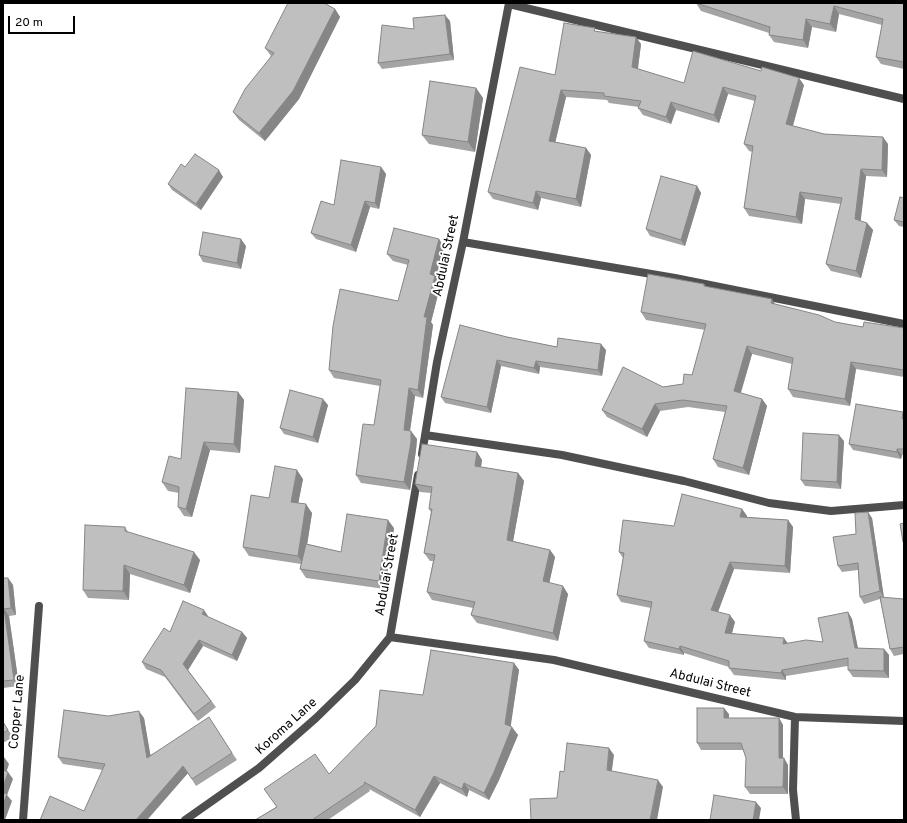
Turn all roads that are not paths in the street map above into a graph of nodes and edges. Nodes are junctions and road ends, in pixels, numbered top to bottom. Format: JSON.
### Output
{"nodes":[{"id":1,"x":509,"y":4,"type":"edge"},
{"id":2,"x":904,"y":99,"type":"edge"},
{"id":3,"x":463,"y":242,"type":"junction"},
{"id":4,"x":904,"y":324,"type":"edge"},
{"id":5,"x":425,"y":435,"type":"junction"},
{"id":6,"x":904,"y":505,"type":"edge"},
{"id":7,"x":39,"y":606,"type":"dead end"},
{"id":8,"x":390,"y":637,"type":"junction"},
{"id":9,"x":795,"y":717,"type":"junction"},
{"id":10,"x":904,"y":721,"type":"edge"},
{"id":11,"x":23,"y":820,"type":"edge"},
{"id":12,"x":185,"y":820,"type":"edge"},
{"id":13,"x":796,"y":820,"type":"edge"}],
"edges":[{"from":1,"to":2,"type":"street"},
{"from":1,"to":3,"type":"street","name":"Abdulai Street"},
{"from":3,"to":4,"type":"street"},
{"from":3,"to":5,"type":"street","name":"Abdulai Street"},
{"from":5,"to":6,"type":"street"},
{"from":5,"to":8,"type":"street","name":"Abdulai Street"},
{"from":7,"to":11,"type":"street","name":"Cooper Lane"},
{"from":8,"to":9,"type":"street","name":"Abdulai Street"},
{"from":8,"to":12,"type":"street","name":"Koroma Lane"},
{"from":9,"to":10,"type":"street","name":"Abdulai Street"},
{"from":9,"to":13,"type":"street"}]}
